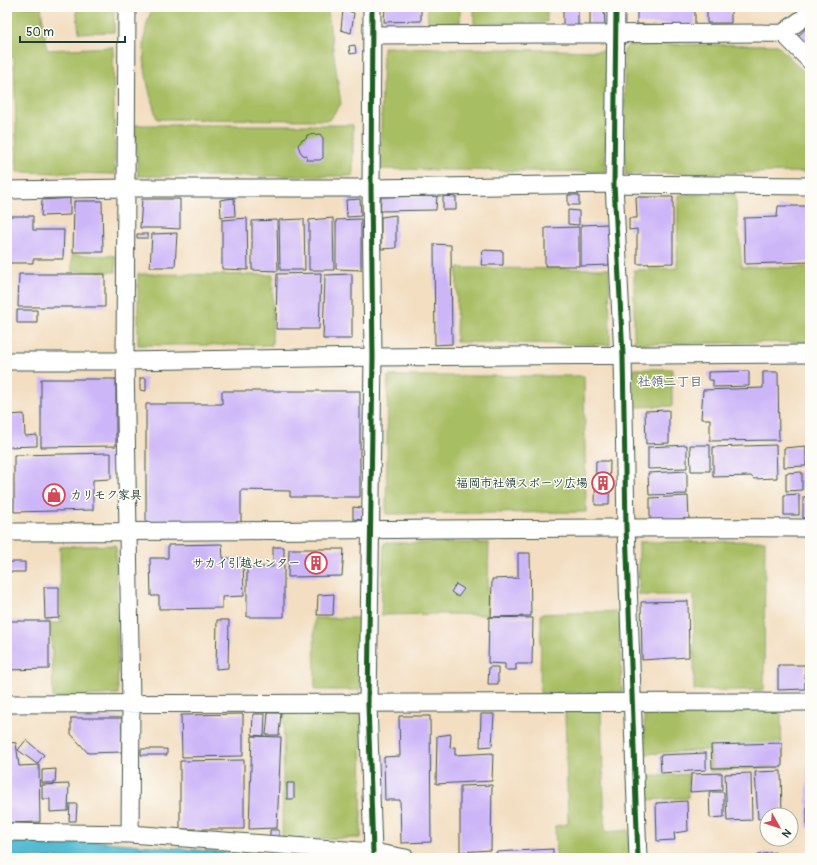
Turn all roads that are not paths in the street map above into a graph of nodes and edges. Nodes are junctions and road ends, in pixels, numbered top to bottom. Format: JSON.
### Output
{"nodes":[{"id":1,"x":127,"y":7,"type":"edge"},
{"id":2,"x":372,"y":7,"type":"edge"},
{"id":3,"x":616,"y":7,"type":"edge"},
{"id":4,"x":810,"y":13,"type":"edge"},
{"id":5,"x":783,"y":33,"type":"junction"},
{"id":6,"x":615,"y":34,"type":"junction"},
{"id":7,"x":372,"y":36,"type":"junction"},
{"id":8,"x":810,"y":61,"type":"edge"},
{"id":9,"x":614,"y":184,"type":"junction"},
{"id":10,"x":810,"y":186,"type":"edge"},
{"id":11,"x":126,"y":188,"type":"junction"},
{"id":12,"x":371,"y":188,"type":"junction"},
{"id":13,"x":7,"y":190,"type":"edge"},
{"id":14,"x":810,"y":354,"type":"edge"},
{"id":15,"x":623,"y":356,"type":"junction"},
{"id":16,"x":373,"y":357,"type":"junction"},
{"id":17,"x":7,"y":361,"type":"edge"},
{"id":18,"x":125,"y":361,"type":"junction"},
{"id":19,"x":626,"y":527,"type":"junction"},
{"id":20,"x":810,"y":528,"type":"edge"},
{"id":21,"x":370,"y":530,"type":"junction"},
{"id":22,"x":7,"y":532,"type":"edge"},
{"id":23,"x":128,"y":532,"type":"junction"},
{"id":24,"x":633,"y":702,"type":"junction"},
{"id":25,"x":810,"y":702,"type":"edge"},
{"id":26,"x":7,"y":704,"type":"edge"},
{"id":27,"x":131,"y":704,"type":"junction"},
{"id":28,"x":368,"y":704,"type":"junction"},
{"id":29,"x":7,"y":832,"type":"edge"},
{"id":30,"x":130,"y":834,"type":"junction"},
{"id":31,"x":373,"y":852,"type":"junction"},
{"id":32,"x":406,"y":858,"type":"edge"},
{"id":33,"x":638,"y":858,"type":"edge"}],
"edges":[{"from":1,"to":11,"type":"street"},
{"from":2,"to":7,"type":"street"},
{"from":3,"to":6,"type":"street"},
{"from":4,"to":5,"type":"street"},
{"from":5,"to":6,"type":"street"},
{"from":5,"to":8,"type":"street"},
{"from":6,"to":7,"type":"street"},
{"from":6,"to":9,"type":"street"},
{"from":7,"to":12,"type":"street"},
{"from":9,"to":10,"type":"street"},
{"from":9,"to":12,"type":"street"},
{"from":9,"to":15,"type":"street"},
{"from":11,"to":12,"type":"street"},
{"from":11,"to":13,"type":"street"},
{"from":11,"to":18,"type":"street"},
{"from":12,"to":16,"type":"street"},
{"from":14,"to":15,"type":"street"},
{"from":15,"to":16,"type":"street"},
{"from":15,"to":19,"type":"street"},
{"from":16,"to":18,"type":"street"},
{"from":16,"to":21,"type":"street"},
{"from":17,"to":18,"type":"street"},
{"from":18,"to":23,"type":"street"},
{"from":19,"to":20,"type":"street"},
{"from":19,"to":21,"type":"street"},
{"from":19,"to":24,"type":"street"},
{"from":21,"to":23,"type":"street"},
{"from":21,"to":28,"type":"street"},
{"from":22,"to":23,"type":"street"},
{"from":23,"to":27,"type":"street"},
{"from":24,"to":25,"type":"street"},
{"from":24,"to":28,"type":"street"},
{"from":24,"to":33,"type":"street"},
{"from":26,"to":27,"type":"street"},
{"from":27,"to":28,"type":"street"},
{"from":27,"to":30,"type":"street"},
{"from":28,"to":31,"type":"street"},
{"from":29,"to":30,"type":"street"},
{"from":30,"to":31,"type":"street"},
{"from":31,"to":32,"type":"street"}]}
